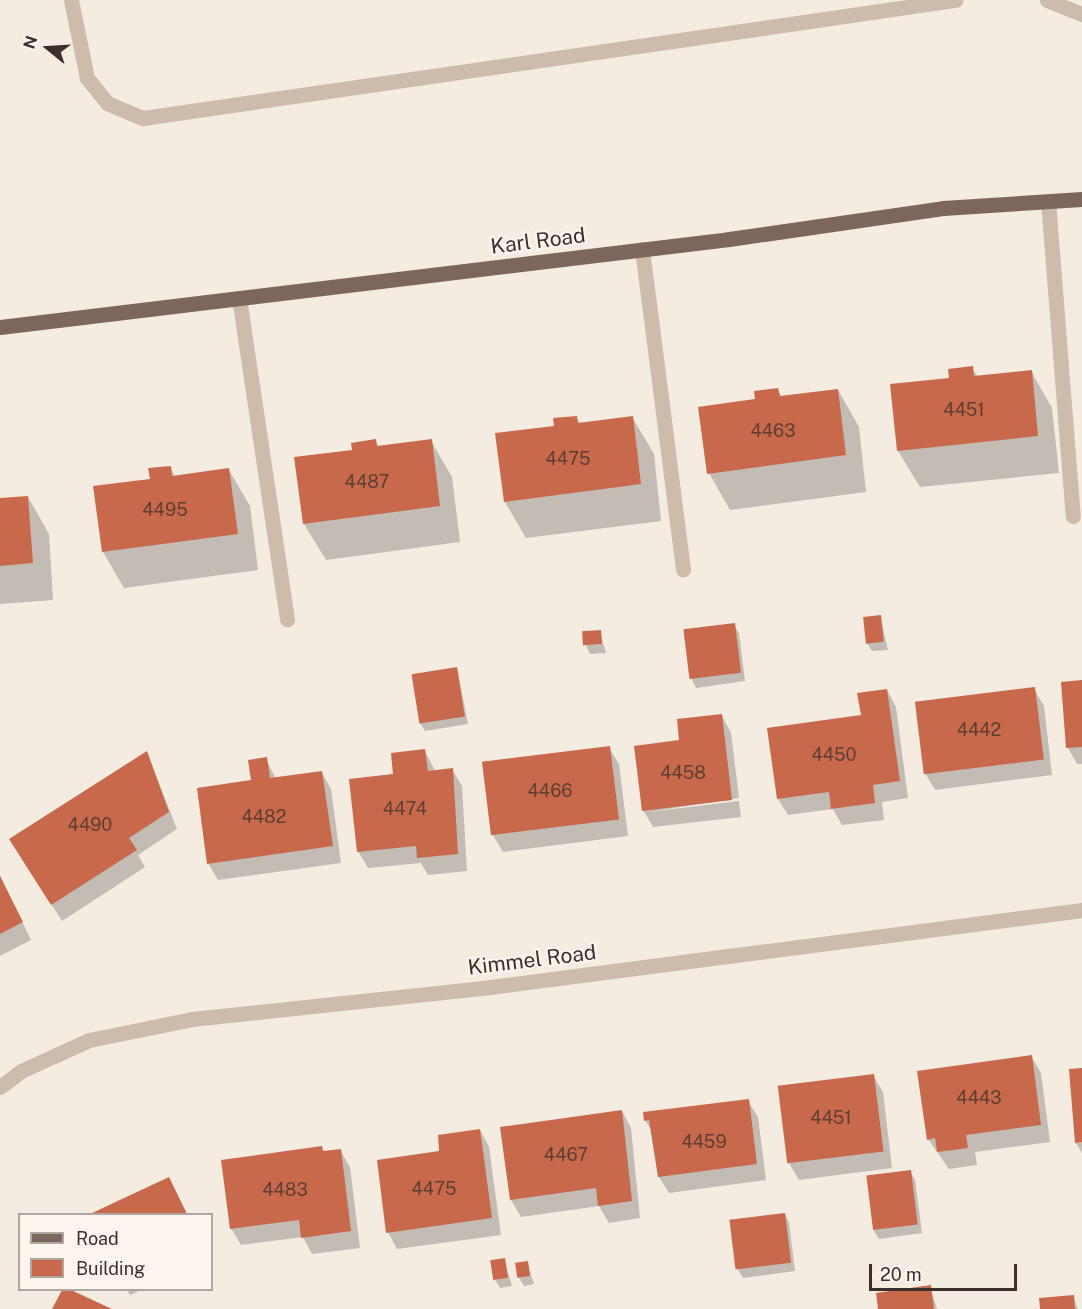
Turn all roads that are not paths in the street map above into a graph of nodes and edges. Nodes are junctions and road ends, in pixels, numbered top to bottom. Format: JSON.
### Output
{"nodes":[{"id":1,"x":70,"y":0,"type":"edge"},
{"id":2,"x":955,"y":0,"type":"edge"},
{"id":3,"x":1047,"y":0,"type":"edge"},
{"id":4,"x":1082,"y":14,"type":"edge"},
{"id":5,"x":1082,"y":199,"type":"edge"},
{"id":6,"x":1048,"y":201,"type":"junction"},
{"id":7,"x":642,"y":249,"type":"junction"},
{"id":8,"x":239,"y":298,"type":"junction"},
{"id":9,"x":0,"y":327,"type":"edge"},
{"id":10,"x":1073,"y":516,"type":"dead end"},
{"id":11,"x":683,"y":569,"type":"dead end"},
{"id":12,"x":287,"y":619,"type":"dead end"},
{"id":13,"x":1082,"y":910,"type":"edge"},
{"id":14,"x":0,"y":1087,"type":"edge"}],
"edges":[{"from":1,"to":2,"type":"street"},
{"from":3,"to":4,"type":"street"},
{"from":5,"to":6,"type":"main road","name":"Karl Road"},
{"from":6,"to":7,"type":"main road","name":"Karl Road"},
{"from":6,"to":10,"type":"street"},
{"from":7,"to":8,"type":"main road","name":"Karl Road"},
{"from":7,"to":11,"type":"street"},
{"from":8,"to":9,"type":"main road","name":"Karl Road"},
{"from":8,"to":12,"type":"street"},
{"from":13,"to":14,"type":"street","name":"Kimmel Road"}]}
